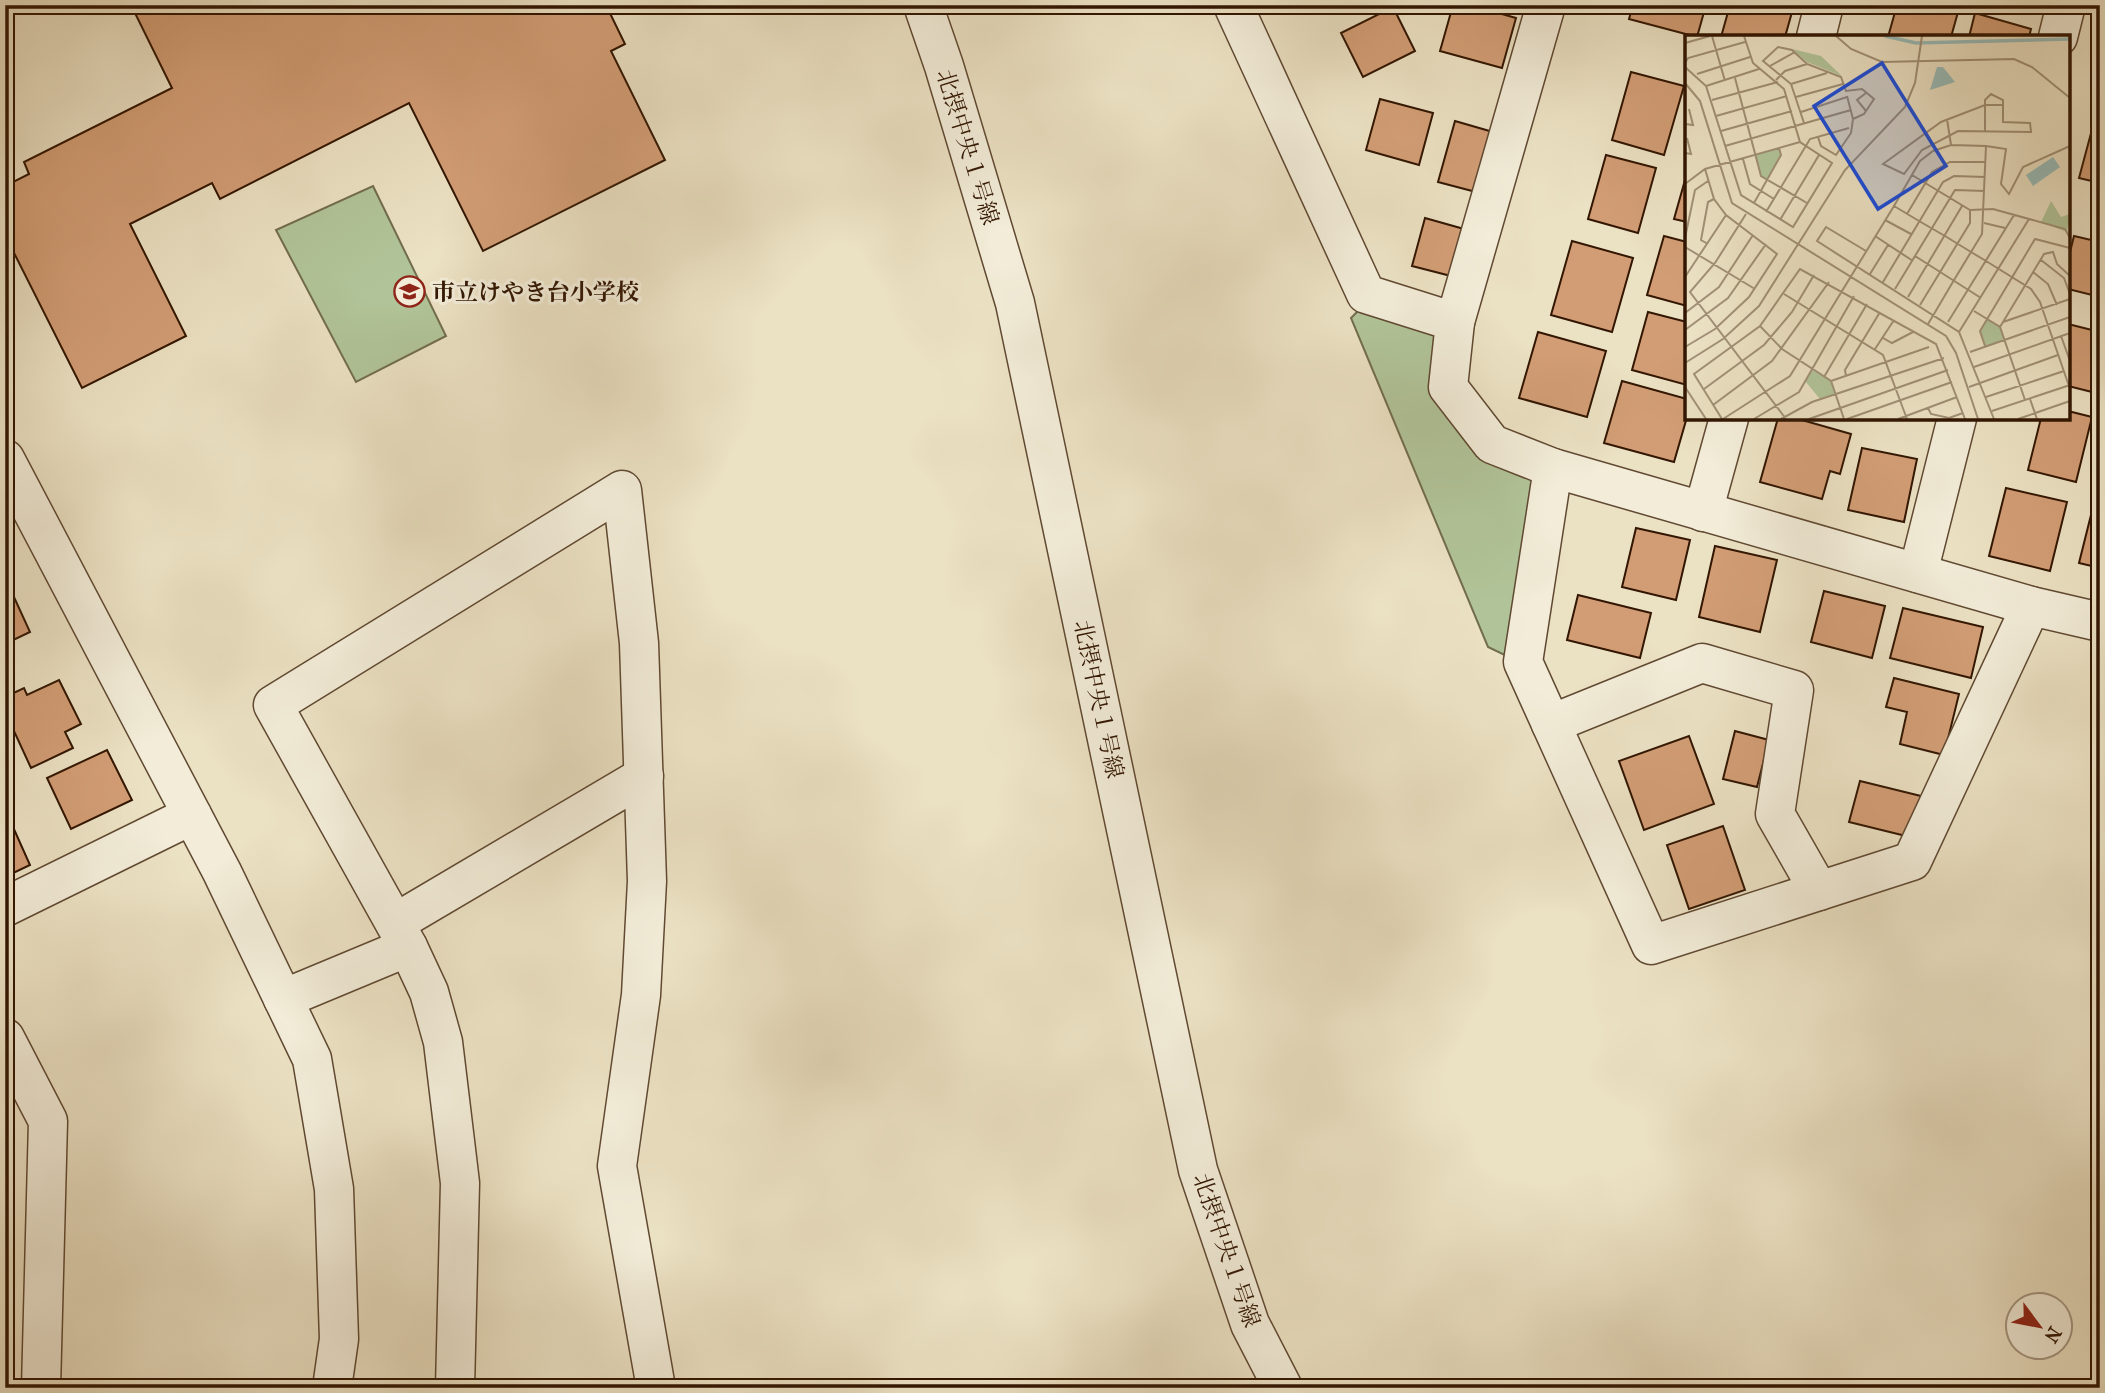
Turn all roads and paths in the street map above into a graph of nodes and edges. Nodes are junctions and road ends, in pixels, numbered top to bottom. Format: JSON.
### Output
{"nodes":[{"id":1,"x":923,"y":5,"type":"edge"},
{"id":2,"x":1233,"y":5,"type":"edge"},
{"id":3,"x":1546,"y":5,"type":"edge"},
{"id":4,"x":1825,"y":5,"type":"edge"},
{"id":5,"x":2066,"y":5,"type":"edge"},
{"id":6,"x":1817,"y":35,"type":"edge"},
{"id":7,"x":2058,"y":35,"type":"edge"},
{"id":8,"x":1455,"y":322,"type":"junction"},
{"id":9,"x":1728,"y":420,"type":"edge"},
{"id":10,"x":1956,"y":420,"type":"edge"},
{"id":11,"x":5,"y":459,"type":"edge"},
{"id":12,"x":1553,"y":468,"type":"junction"},
{"id":13,"x":1703,"y":512,"type":"junction"},
{"id":14,"x":1918,"y":573,"type":"junction"},
{"id":15,"x":2031,"y":606,"type":"junction"},
{"id":16,"x":2100,"y":622,"type":"edge"},
{"id":17,"x":1551,"y":724,"type":"junction"},
{"id":18,"x":644,"y":776,"type":"junction"},
{"id":19,"x":192,"y":815,"type":"junction"},
{"id":20,"x":1819,"y":891,"type":"junction"},
{"id":21,"x":5,"y":907,"type":"edge"},
{"id":22,"x":402,"y":935,"type":"junction"},
{"id":23,"x":283,"y":999,"type":"junction"},
{"id":24,"x":5,"y":1038,"type":"edge"},
{"id":25,"x":41,"y":1388,"type":"edge"},
{"id":26,"x":332,"y":1388,"type":"edge"},
{"id":27,"x":455,"y":1388,"type":"edge"},
{"id":28,"x":656,"y":1388,"type":"edge"},
{"id":29,"x":1283,"y":1388,"type":"edge"}],
"edges":[{"from":1,"to":29,"type":"street","name":"北摂中央１号線"},
{"from":2,"to":8,"type":"street"},
{"from":3,"to":8,"type":"street"},
{"from":4,"to":6,"type":"street"},
{"from":5,"to":7,"type":"street"},
{"from":8,"to":12,"type":"street"},
{"from":9,"to":13,"type":"street"},
{"from":10,"to":14,"type":"street"},
{"from":11,"to":19,"type":"street"},
{"from":12,"to":13,"type":"street"},
{"from":12,"to":17,"type":"street"},
{"from":13,"to":14,"type":"street"},
{"from":14,"to":15,"type":"street"},
{"from":15,"to":16,"type":"street"},
{"from":15,"to":20,"type":"street"},
{"from":17,"to":20,"type":"street"},
{"from":17,"to":20,"type":"street"},
{"from":18,"to":22,"type":"street"},
{"from":18,"to":22,"type":"street"},
{"from":18,"to":28,"type":"street"},
{"from":19,"to":21,"type":"street"},
{"from":19,"to":23,"type":"street"},
{"from":22,"to":23,"type":"street"},
{"from":22,"to":27,"type":"street"},
{"from":23,"to":26,"type":"street"},
{"from":24,"to":25,"type":"street"}]}
